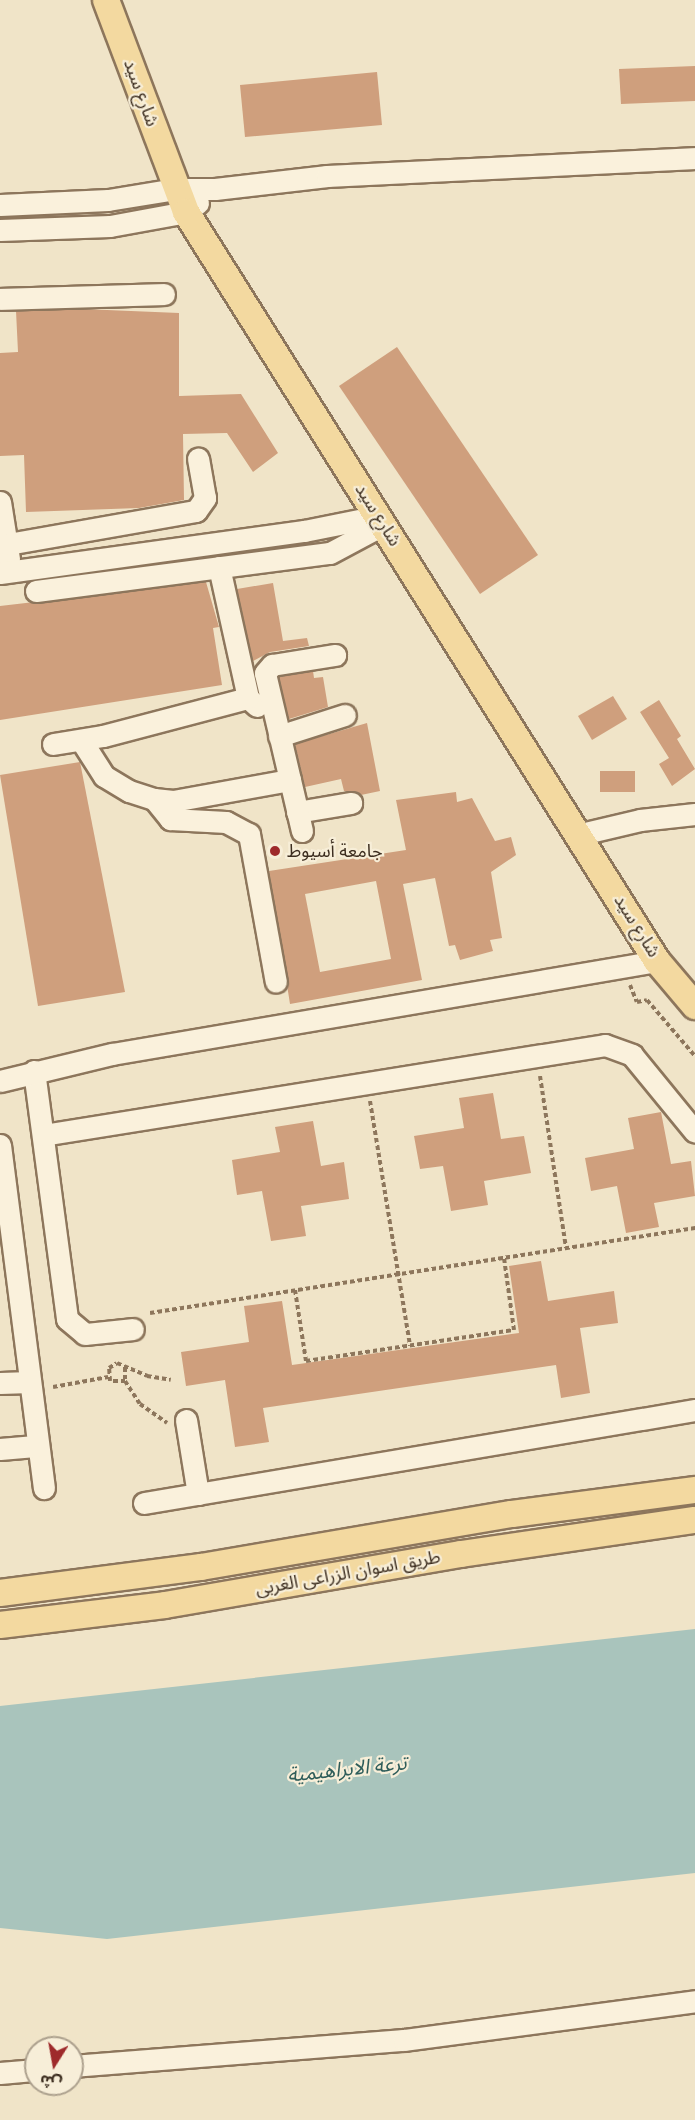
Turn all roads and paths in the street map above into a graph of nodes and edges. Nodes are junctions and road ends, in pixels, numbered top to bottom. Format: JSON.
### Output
{"nodes":[{"id":1,"x":106,"y":0,"type":"edge"},
{"id":2,"x":695,"y":158,"type":"edge"},
{"id":3,"x":176,"y":189,"type":"junction"},
{"id":4,"x":215,"y":189,"type":"junction"},
{"id":5,"x":69,"y":202,"type":"junction"},
{"id":6,"x":0,"y":206,"type":"edge"},
{"id":7,"x":186,"y":212,"type":"junction"},
{"id":8,"x":70,"y":228,"type":"junction"},
{"id":9,"x":0,"y":230,"type":"edge"},
{"id":10,"x":164,"y":294,"type":"dead end"},
{"id":11,"x":0,"y":299,"type":"edge"},
{"id":12,"x":198,"y":459,"type":"dead end"},
{"id":13,"x":0,"y":502,"type":"edge"},
{"id":14,"x":381,"y":520,"type":"junction"},
{"id":15,"x":8,"y":544,"type":"junction"},
{"id":16,"x":219,"y":567,"type":"junction"},
{"id":17,"x":6,"y":572,"type":"edge"},
{"id":18,"x":36,"y":591,"type":"dead end"},
{"id":19,"x":335,"y":655,"type":"dead end"},
{"id":20,"x":248,"y":698,"type":"junction"},
{"id":21,"x":273,"y":709,"type":"junction"},
{"id":22,"x":345,"y":715,"type":"dead end"},
{"id":23,"x":279,"y":736,"type":"junction"},
{"id":24,"x":81,"y":740,"type":"junction"},
{"id":25,"x":53,"y":744,"type":"dead end"},
{"id":26,"x":290,"y":780,"type":"junction"},
{"id":27,"x":154,"y":799,"type":"junction"},
{"id":28,"x":351,"y":803,"type":"dead end"},
{"id":29,"x":695,"y":814,"type":"edge"},
{"id":30,"x":581,"y":834,"type":"junction"},
{"id":31,"x":657,"y":961,"type":"junction"},
{"id":32,"x":624,"y":967,"type":"junction"},
{"id":33,"x":276,"y":982,"type":"dead end"},
{"id":34,"x":695,"y":1006,"type":"edge"},
{"id":35,"x":536,"y":1055,"type":"junction"},
{"id":36,"x":695,"y":1056,"type":"edge"},
{"id":37,"x":34,"y":1071,"type":"junction"},
{"id":38,"x":0,"y":1081,"type":"edge"},
{"id":39,"x":367,"y":1082,"type":"junction"},
{"id":40,"x":695,"y":1132,"type":"edge"},
{"id":41,"x":43,"y":1135,"type":"junction"},
{"id":42,"x":0,"y":1147,"type":"edge"},
{"id":43,"x":695,"y":1228,"type":"edge"},
{"id":44,"x":566,"y":1248,"type":"junction"},
{"id":45,"x":504,"y":1258,"type":"junction"},
{"id":46,"x":399,"y":1276,"type":"junction"},
{"id":47,"x":295,"y":1290,"type":"junction"},
{"id":48,"x":150,"y":1313,"type":"dead end"},
{"id":49,"x":133,"y":1329,"type":"dead end"},
{"id":50,"x":411,"y":1346,"type":"junction"},
{"id":51,"x":125,"y":1367,"type":"junction"},
{"id":52,"x":108,"y":1377,"type":"junction"},
{"id":53,"x":171,"y":1380,"type":"dead end"},
{"id":54,"x":124,"y":1381,"type":"junction"},
{"id":55,"x":30,"y":1382,"type":"junction"},
{"id":56,"x":0,"y":1383,"type":"edge"},
{"id":57,"x":53,"y":1387,"type":"dead end"},
{"id":58,"x":695,"y":1410,"type":"edge"},
{"id":59,"x":187,"y":1425,"type":"joint"},
{"id":60,"x":38,"y":1446,"type":"junction"},
{"id":61,"x":0,"y":1449,"type":"edge"},
{"id":62,"x":44,"y":1488,"type":"dead end"},
{"id":63,"x":695,"y":1490,"type":"edge"},
{"id":64,"x":198,"y":1494,"type":"junction"},
{"id":65,"x":144,"y":1503,"type":"dead end"},
{"id":66,"x":695,"y":1520,"type":"edge"},
{"id":67,"x":0,"y":1593,"type":"edge"},
{"id":68,"x":0,"y":1625,"type":"edge"},
{"id":69,"x":695,"y":2001,"type":"edge"},
{"id":70,"x":84,"y":2065,"type":"edge"},
{"id":71,"x":24,"y":2071,"type":"edge"},
{"id":72,"x":0,"y":2073,"type":"edge"}],
"edges":[{"from":1,"to":3,"type":"main road","name":"شارع سيد"},
{"from":2,"to":4,"type":"street"},
{"from":3,"to":4,"type":"street"},
{"from":3,"to":5,"type":"street"},
{"from":3,"to":7,"type":"main road","name":"شارع سيد"},
{"from":4,"to":7,"type":"street"},
{"from":5,"to":6,"type":"street"},
{"from":5,"to":8,"type":"street"},
{"from":7,"to":8,"type":"street"},
{"from":7,"to":14,"type":"main road","name":"شارع سيد"},
{"from":8,"to":9,"type":"street"},
{"from":10,"to":11,"type":"street"},
{"from":12,"to":15,"type":"street"},
{"from":13,"to":15,"type":"street"},
{"from":14,"to":16,"type":"street"},
{"from":14,"to":17,"type":"street"},
{"from":14,"to":30,"type":"main road","name":"شارع سيد"},
{"from":15,"to":17,"type":"street"},
{"from":16,"to":18,"type":"street"},
{"from":16,"to":20,"type":"street"},
{"from":19,"to":21,"type":"street"},
{"from":20,"to":21,"type":"street"},
{"from":20,"to":24,"type":"street"},
{"from":21,"to":23,"type":"street"},
{"from":22,"to":23,"type":"street"},
{"from":23,"to":26,"type":"street"},
{"from":24,"to":25,"type":"street"},
{"from":24,"to":27,"type":"street"},
{"from":26,"to":27,"type":"street"},
{"from":26,"to":28,"type":"street"},
{"from":27,"to":33,"type":"street"},
{"from":29,"to":30,"type":"street"},
{"from":30,"to":31,"type":"main road","name":"شارع سيد"},
{"from":31,"to":32,"type":"street"},
{"from":31,"to":34,"type":"main road","name":"شارع سيد"},
{"from":32,"to":36,"type":"path"},
{"from":32,"to":37,"type":"street"},
{"from":35,"to":39,"type":"street"},
{"from":35,"to":40,"type":"street"},
{"from":35,"to":44,"type":"path"},
{"from":37,"to":38,"type":"street"},
{"from":37,"to":41,"type":"street"},
{"from":39,"to":41,"type":"street"},
{"from":39,"to":46,"type":"path"},
{"from":41,"to":49,"type":"street"},
{"from":42,"to":55,"type":"street"},
{"from":43,"to":44,"type":"path"},
{"from":44,"to":45,"type":"path"},
{"from":45,"to":46,"type":"path"},
{"from":45,"to":50,"type":"path"},
{"from":46,"to":47,"type":"path"},
{"from":46,"to":50,"type":"path"},
{"from":47,"to":48,"type":"path"},
{"from":47,"to":50,"type":"path"},
{"from":51,"to":52,"type":"path"},
{"from":51,"to":53,"type":"path"},
{"from":51,"to":54,"type":"path"},
{"from":52,"to":54,"type":"path"},
{"from":52,"to":57,"type":"path"},
{"from":54,"to":59,"type":"path"},
{"from":55,"to":56,"type":"street"},
{"from":55,"to":60,"type":"street"},
{"from":58,"to":64,"type":"street"},
{"from":59,"to":64,"type":"street"},
{"from":60,"to":61,"type":"street"},
{"from":60,"to":62,"type":"street"},
{"from":63,"to":67,"type":"main road","name":"طريق اسوان الزراعى الغربى"},
{"from":64,"to":65,"type":"street"},
{"from":66,"to":68,"type":"main road","name":"طريق اسوان الزراعى الغربى"},
{"from":69,"to":70,"type":"street"},
{"from":71,"to":72,"type":"street"}]}
